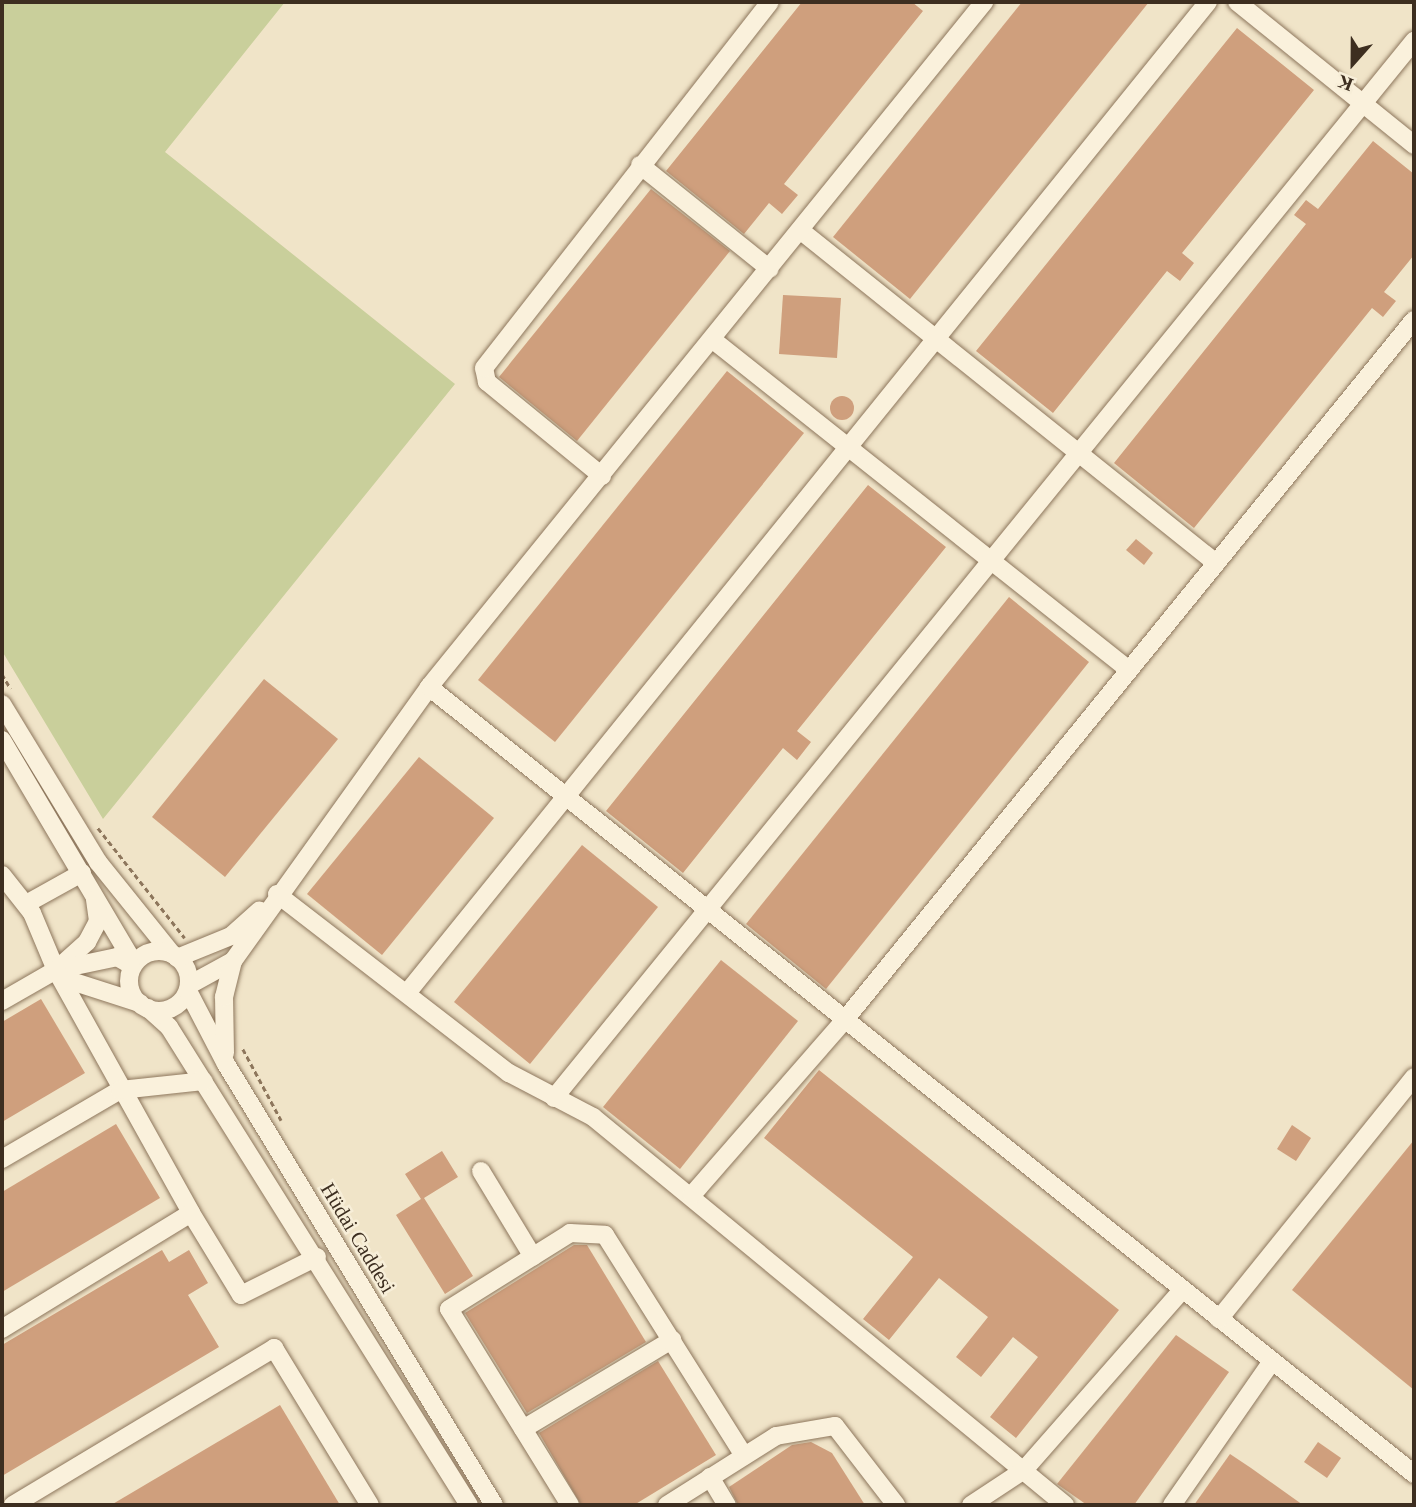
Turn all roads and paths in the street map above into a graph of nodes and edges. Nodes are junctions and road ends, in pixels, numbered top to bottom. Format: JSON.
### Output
{"nodes":[{"id":1,"x":770,"y":2,"type":"edge"},
{"id":2,"x":1208,"y":2,"type":"edge"},
{"id":3,"x":1237,"y":2,"type":"edge"},
{"id":4,"x":974,"y":5,"type":"edge"},
{"id":5,"x":1414,"y":41,"type":"edge"},
{"id":6,"x":1364,"y":104,"type":"junction"},
{"id":7,"x":1414,"y":145,"type":"edge"},
{"id":8,"x":640,"y":165,"type":"junction"},
{"id":9,"x":800,"y":230,"type":"junction"},
{"id":10,"x":770,"y":269,"type":"junction"},
{"id":11,"x":1414,"y":320,"type":"edge"},
{"id":12,"x":937,"y":338,"type":"junction"},
{"id":13,"x":1408,"y":339,"type":"edge"},
{"id":14,"x":713,"y":340,"type":"junction"},
{"id":15,"x":850,"y":445,"type":"junction"},
{"id":16,"x":1083,"y":454,"type":"junction"},
{"id":17,"x":602,"y":476,"type":"junction"},
{"id":18,"x":995,"y":562,"type":"junction"},
{"id":19,"x":1216,"y":563,"type":"junction"},
{"id":20,"x":1129,"y":670,"type":"junction"},
{"id":21,"x":429,"y":687,"type":"junction"},
{"id":22,"x":2,"y":704,"type":"edge"},
{"id":23,"x":2,"y":740,"type":"edge"},
{"id":24,"x":565,"y":797,"type":"junction"},
{"id":25,"x":82,"y":873,"type":"junction"},
{"id":26,"x":2,"y":874,"type":"edge"},
{"id":27,"x":94,"y":893,"type":"junction"},
{"id":28,"x":277,"y":894,"type":"junction"},
{"id":29,"x":26,"y":904,"type":"junction"},
{"id":30,"x":709,"y":914,"type":"junction"},
{"id":31,"x":174,"y":956,"type":"junction"},
{"id":32,"x":233,"y":961,"type":"junction"},
{"id":33,"x":131,"y":962,"type":"junction"},
{"id":34,"x":59,"y":974,"type":"junction"},
{"id":35,"x":189,"y":987,"type":"junction"},
{"id":36,"x":407,"y":993,"type":"junction"},
{"id":37,"x":2,"y":1001,"type":"edge"},
{"id":38,"x":144,"y":1006,"type":"junction"},
{"id":39,"x":843,"y":1022,"type":"junction"},
{"id":40,"x":226,"y":1064,"type":"junction"},
{"id":41,"x":1414,"y":1077,"type":"edge"},
{"id":42,"x":204,"y":1081,"type":"junction"},
{"id":43,"x":120,"y":1090,"type":"junction"},
{"id":44,"x":554,"y":1098,"type":"junction"},
{"id":45,"x":2,"y":1159,"type":"edge"},
{"id":46,"x":481,"y":1171,"type":"dead end"},
{"id":47,"x":692,"y":1195,"type":"junction"},
{"id":48,"x":191,"y":1213,"type":"junction"},
{"id":49,"x":317,"y":1257,"type":"junction"},
{"id":50,"x":533,"y":1257,"type":"junction"},
{"id":51,"x":1182,"y":1290,"type":"junction"},
{"id":52,"x":1219,"y":1319,"type":"junction"},
{"id":53,"x":2,"y":1329,"type":"edge"},
{"id":54,"x":672,"y":1340,"type":"junction"},
{"id":55,"x":1272,"y":1361,"type":"junction"},
{"id":56,"x":523,"y":1429,"type":"junction"},
{"id":57,"x":744,"y":1456,"type":"junction"},
{"id":58,"x":1024,"y":1470,"type":"junction"},
{"id":59,"x":1414,"y":1474,"type":"edge"},
{"id":60,"x":710,"y":1477,"type":"junction"},
{"id":61,"x":13,"y":1505,"type":"edge"},
{"id":62,"x":370,"y":1505,"type":"edge"},
{"id":63,"x":469,"y":1505,"type":"edge"},
{"id":64,"x":494,"y":1505,"type":"edge"},
{"id":65,"x":570,"y":1505,"type":"edge"},
{"id":66,"x":667,"y":1505,"type":"edge"},
{"id":67,"x":727,"y":1505,"type":"edge"},
{"id":68,"x":896,"y":1505,"type":"edge"},
{"id":69,"x":971,"y":1505,"type":"edge"},
{"id":70,"x":1065,"y":1505,"type":"edge"},
{"id":71,"x":1172,"y":1505,"type":"edge"}],
"edges":[{"from":1,"to":8,"type":"street"},
{"from":2,"to":12,"type":"street"},
{"from":3,"to":6,"type":"street"},
{"from":4,"to":9,"type":"street"},
{"from":5,"to":6,"type":"street"},
{"from":6,"to":7,"type":"street"},
{"from":6,"to":16,"type":"street"},
{"from":8,"to":10,"type":"street"},
{"from":8,"to":17,"type":"street"},
{"from":9,"to":10,"type":"street"},
{"from":9,"to":12,"type":"street"},
{"from":10,"to":14,"type":"street"},
{"from":11,"to":13,"type":"street"},
{"from":12,"to":15,"type":"street"},
{"from":12,"to":16,"type":"street"},
{"from":13,"to":19,"type":"street"},
{"from":14,"to":15,"type":"street"},
{"from":14,"to":17,"type":"street"},
{"from":15,"to":18,"type":"street"},
{"from":15,"to":24,"type":"street"},
{"from":16,"to":18,"type":"street"},
{"from":16,"to":19,"type":"street"},
{"from":17,"to":21,"type":"street"},
{"from":18,"to":20,"type":"street"},
{"from":18,"to":30,"type":"street"},
{"from":19,"to":20,"type":"street"},
{"from":20,"to":39,"type":"street"},
{"from":21,"to":24,"type":"street"},
{"from":21,"to":28,"type":"street"},
{"from":22,"to":31,"type":"street"},
{"from":23,"to":25,"type":"street"},
{"from":24,"to":30,"type":"street"},
{"from":24,"to":36,"type":"street"},
{"from":25,"to":27,"type":"street"},
{"from":25,"to":29,"type":"street"},
{"from":26,"to":29,"type":"street"},
{"from":27,"to":33,"type":"street"},
{"from":27,"to":34,"type":"street"},
{"from":28,"to":31,"type":"street"},
{"from":28,"to":32,"type":"street"},
{"from":28,"to":36,"type":"street"},
{"from":29,"to":34,"type":"street"},
{"from":30,"to":39,"type":"street"},
{"from":30,"to":44,"type":"street"},
{"from":31,"to":33,"type":"street"},
{"from":31,"to":35,"type":"street"},
{"from":32,"to":35,"type":"street"},
{"from":32,"to":40,"type":"street"},
{"from":33,"to":34,"type":"street"},
{"from":33,"to":38,"type":"street"},
{"from":34,"to":37,"type":"street"},
{"from":34,"to":38,"type":"street"},
{"from":34,"to":43,"type":"street"},
{"from":35,"to":38,"type":"street"},
{"from":35,"to":40,"type":"street","name":"Hüdai Caddesi"},
{"from":36,"to":44,"type":"street"},
{"from":38,"to":42,"type":"street"},
{"from":39,"to":47,"type":"street"},
{"from":39,"to":51,"type":"street"},
{"from":40,"to":64,"type":"street","name":"Hüdai Caddesi"},
{"from":41,"to":52,"type":"street"},
{"from":42,"to":43,"type":"street"},
{"from":42,"to":49,"type":"street"},
{"from":43,"to":45,"type":"street"},
{"from":43,"to":48,"type":"street"},
{"from":44,"to":47,"type":"street"},
{"from":46,"to":50,"type":"street"},
{"from":47,"to":58,"type":"street"},
{"from":48,"to":49,"type":"street"},
{"from":48,"to":53,"type":"street"},
{"from":49,"to":63,"type":"street"},
{"from":50,"to":54,"type":"street"},
{"from":50,"to":56,"type":"street"},
{"from":51,"to":52,"type":"street"},
{"from":51,"to":58,"type":"street"},
{"from":52,"to":55,"type":"street"},
{"from":54,"to":56,"type":"street"},
{"from":54,"to":57,"type":"street"},
{"from":55,"to":59,"type":"street"},
{"from":55,"to":71,"type":"street"},
{"from":56,"to":65,"type":"street"},
{"from":57,"to":60,"type":"street"},
{"from":57,"to":68,"type":"street"},
{"from":58,"to":69,"type":"street"},
{"from":58,"to":70,"type":"street"},
{"from":60,"to":66,"type":"street"},
{"from":60,"to":67,"type":"street"},
{"from":61,"to":62,"type":"street"}]}
